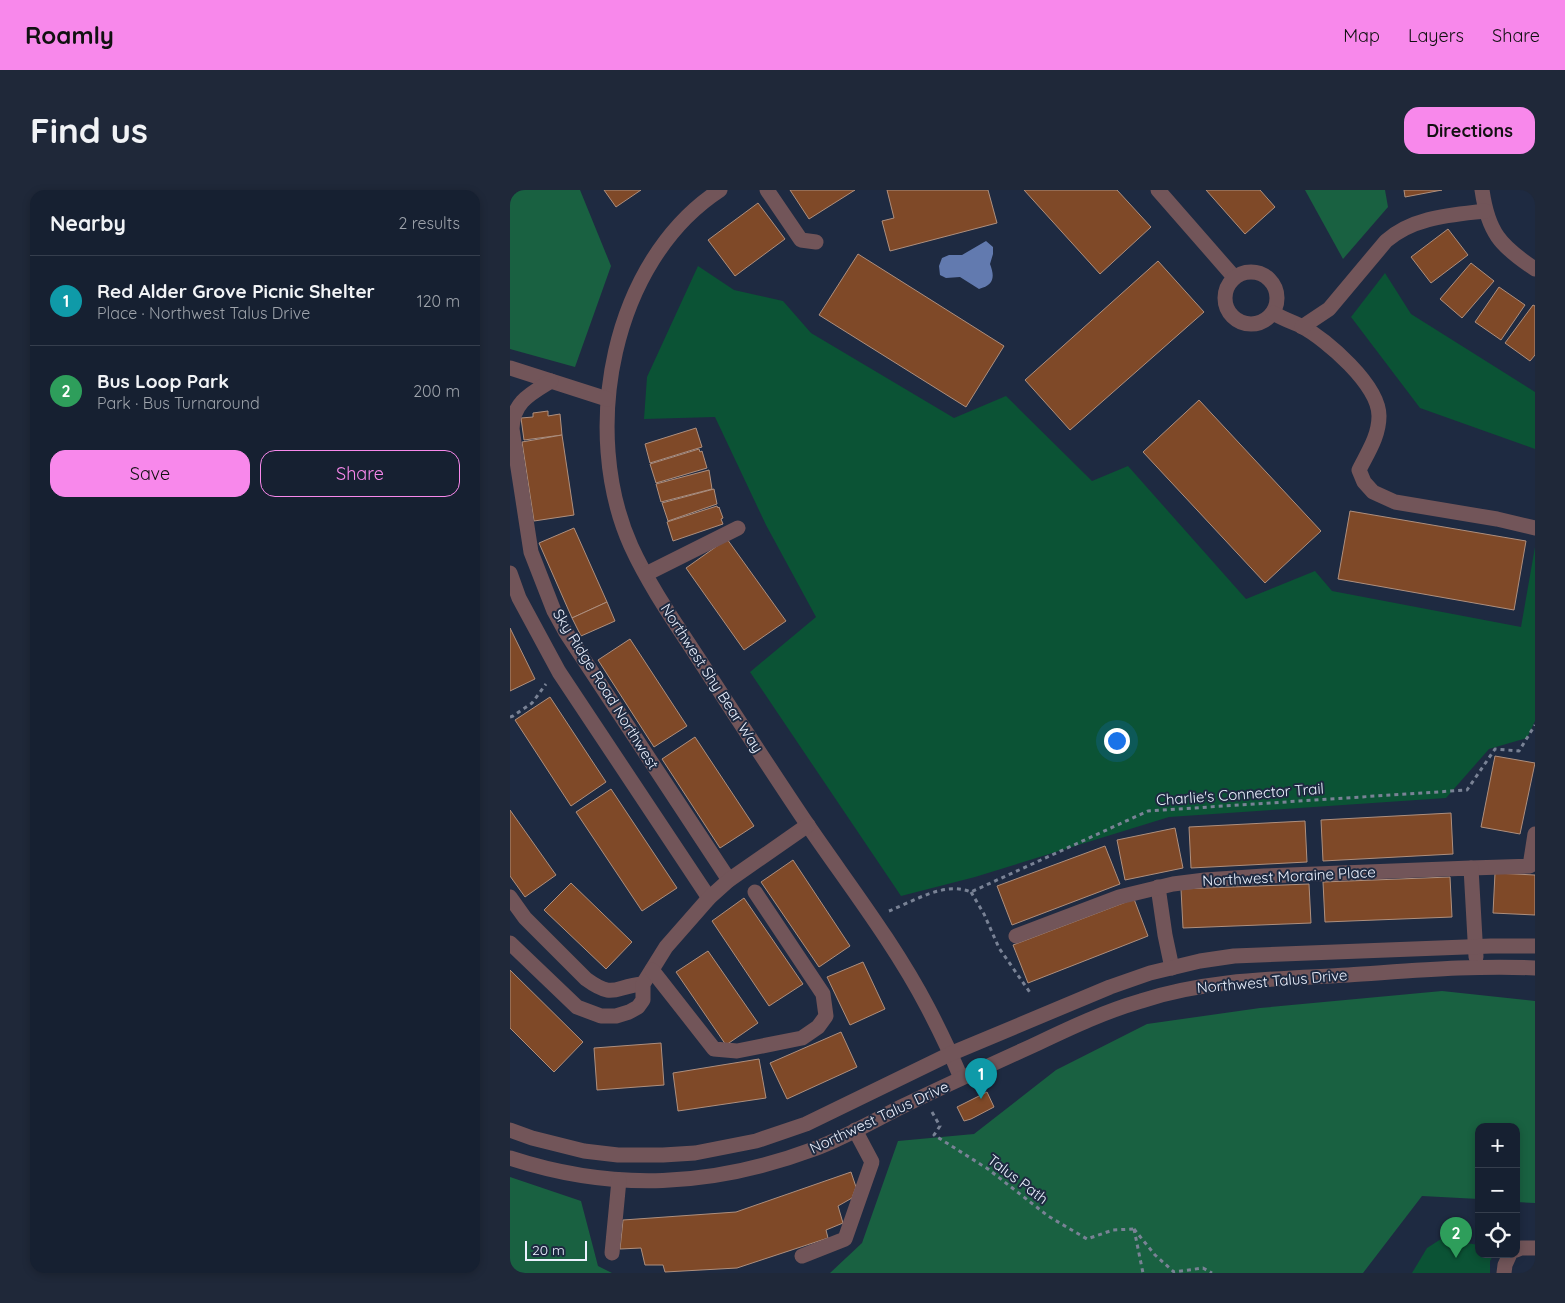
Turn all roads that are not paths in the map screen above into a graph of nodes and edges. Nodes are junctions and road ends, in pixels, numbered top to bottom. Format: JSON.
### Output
{"nodes":[{"id":1,"x":720,"y":190,"type":"edge"},
{"id":2,"x":768,"y":190,"type":"edge"},
{"id":3,"x":1158,"y":190,"type":"edge"},
{"id":4,"x":1482,"y":190,"type":"edge"},
{"id":5,"x":1485,"y":211,"type":"junction"},
{"id":6,"x":816,"y":242,"type":"dead end"},
{"id":7,"x":1535,"y":270,"type":"edge"},
{"id":8,"x":1234,"y":278,"type":"junction"},
{"id":9,"x":1273,"y":313,"type":"junction"},
{"id":10,"x":1302,"y":327,"type":"junction"},
{"id":11,"x":510,"y":368,"type":"edge"},
{"id":12,"x":551,"y":381,"type":"junction"},
{"id":13,"x":607,"y":399,"type":"junction"},
{"id":14,"x":738,"y":528,"type":"dead end"},
{"id":15,"x":1535,"y":528,"type":"edge"},
{"id":16,"x":510,"y":573,"type":"edge"},
{"id":17,"x":646,"y":574,"type":"junction"},
{"id":18,"x":808,"y":825,"type":"junction"},
{"id":19,"x":1535,"y":834,"type":"edge"},
{"id":20,"x":1532,"y":866,"type":"edge"},
{"id":21,"x":1471,"y":868,"type":"junction"},
{"id":22,"x":730,"y":880,"type":"junction"},
{"id":23,"x":1158,"y":887,"type":"junction"},
{"id":24,"x":755,"y":892,"type":"dead end"},
{"id":25,"x":510,"y":897,"type":"edge"},
{"id":26,"x":709,"y":898,"type":"junction"},
{"id":27,"x":1016,"y":936,"type":"dead end"},
{"id":28,"x":510,"y":943,"type":"edge"},
{"id":29,"x":1475,"y":946,"type":"junction"},
{"id":30,"x":1535,"y":946,"type":"edge"},
{"id":31,"x":1172,"y":968,"type":"junction"},
{"id":32,"x":1476,"y":968,"type":"junction"},
{"id":33,"x":1535,"y":968,"type":"edge"},
{"id":34,"x":652,"y":970,"type":"junction"},
{"id":35,"x":644,"y":984,"type":"junction"},
{"id":36,"x":950,"y":1054,"type":"junction"},
{"id":37,"x":961,"y":1078,"type":"junction"},
{"id":38,"x":510,"y":1130,"type":"edge"},
{"id":39,"x":855,"y":1130,"type":"junction"},
{"id":40,"x":510,"y":1158,"type":"edge"},
{"id":41,"x":620,"y":1180,"type":"junction"},
{"id":42,"x":1520,"y":1248,"type":"edge"},
{"id":43,"x":1535,"y":1248,"type":"edge"},
{"id":44,"x":612,"y":1253,"type":"dead end"},
{"id":45,"x":802,"y":1256,"type":"dead end"},
{"id":46,"x":1508,"y":1258,"type":"edge"},
{"id":47,"x":1504,"y":1273,"type":"edge"}],
"edges":[{"from":1,"to":13,"type":"street","name":"Northwest Shy Bear Way"},
{"from":2,"to":6,"type":"street"},
{"from":3,"to":8,"type":"street"},
{"from":4,"to":5,"type":"street"},
{"from":5,"to":7,"type":"street"},
{"from":5,"to":10,"type":"street"},
{"from":8,"to":9,"type":"street"},
{"from":8,"to":9,"type":"street"},
{"from":9,"to":10,"type":"street"},
{"from":10,"to":15,"type":"street"},
{"from":11,"to":12,"type":"street"},
{"from":12,"to":13,"type":"street"},
{"from":12,"to":22,"type":"street","name":"Sky Ridge Road Northwest"},
{"from":13,"to":17,"type":"street","name":"Northwest Shy Bear Way"},
{"from":14,"to":17,"type":"street"},
{"from":16,"to":26,"type":"street","name":"Sky Ridge Road Northwest"},
{"from":17,"to":18,"type":"street","name":"Northwest Shy Bear Way"},
{"from":18,"to":22,"type":"street"},
{"from":18,"to":36,"type":"street","name":"Northwest Shy Bear Way"},
{"from":19,"to":20,"type":"street"},
{"from":20,"to":21,"type":"street","name":"Northwest Moraine Place"},
{"from":21,"to":23,"type":"street","name":"Northwest Moraine Place"},
{"from":21,"to":29,"type":"street"},
{"from":22,"to":26,"type":"street"},
{"from":23,"to":27,"type":"street","name":"Northwest Moraine Place"},
{"from":23,"to":31,"type":"street"},
{"from":24,"to":34,"type":"street"},
{"from":25,"to":35,"type":"street"},
{"from":26,"to":34,"type":"street"},
{"from":28,"to":35,"type":"street"},
{"from":29,"to":30,"type":"street","name":"Northwest Talus Drive"},
{"from":29,"to":31,"type":"street","name":"Northwest Talus Drive"},
{"from":29,"to":32,"type":"street"},
{"from":31,"to":36,"type":"street","name":"Northwest Talus Drive"},
{"from":32,"to":33,"type":"street","name":"Northwest Talus Drive"},
{"from":32,"to":37,"type":"street","name":"Northwest Talus Drive"},
{"from":34,"to":35,"type":"street"},
{"from":36,"to":37,"type":"street","name":"Northwest Shy Bear Way"},
{"from":36,"to":38,"type":"street","name":"Northwest Talus Drive"},
{"from":37,"to":39,"type":"street","name":"Northwest Talus Drive"},
{"from":39,"to":41,"type":"street","name":"Northwest Talus Drive"},
{"from":39,"to":45,"type":"street"},
{"from":40,"to":41,"type":"street","name":"Northwest Talus Drive"},
{"from":41,"to":44,"type":"street"},
{"from":42,"to":43,"type":"street"},
{"from":46,"to":47,"type":"street"}]}
